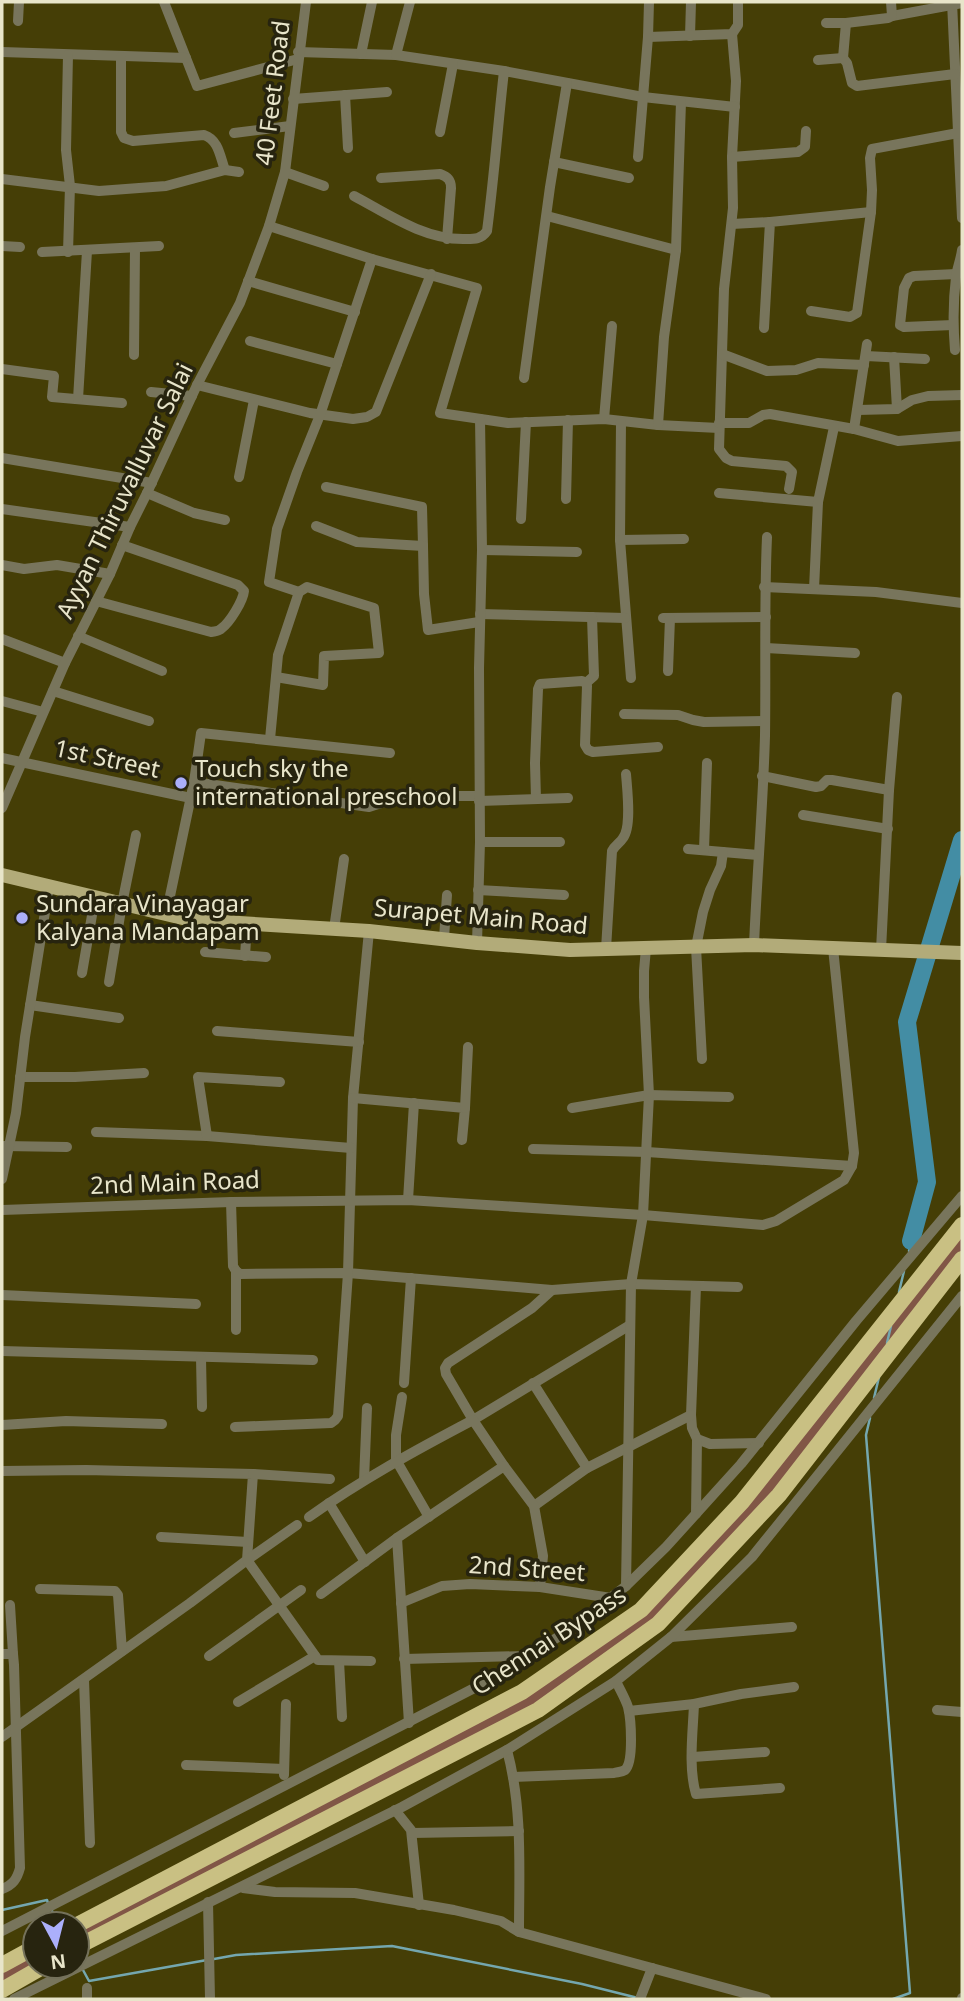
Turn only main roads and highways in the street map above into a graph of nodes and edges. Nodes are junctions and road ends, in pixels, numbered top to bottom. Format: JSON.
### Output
{"nodes":[{"id":1,"x":2,"y":876,"type":"edge"},
{"id":2,"x":962,"y":953,"type":"edge"},
{"id":3,"x":962,"y":1226,"type":"edge"},
{"id":4,"x":962,"y":1259,"type":"edge"},
{"id":5,"x":91,"y":1918,"type":"edge"},
{"id":6,"x":91,"y":1939,"type":"edge"},
{"id":7,"x":21,"y":1955,"type":"edge"},
{"id":8,"x":2,"y":1965,"type":"edge"},
{"id":9,"x":21,"y":1979,"type":"edge"},
{"id":10,"x":2,"y":1990,"type":"edge"}],
"edges":[{"from":1,"to":2,"type":"main road","name":"Surapet Main Road"},
{"from":3,"to":5,"type":"highway","name":"Chennai Bypass"},
{"from":4,"to":6,"type":"highway","name":"Chennai Bypass"},
{"from":7,"to":8,"type":"highway"},
{"from":9,"to":10,"type":"highway"}]}
